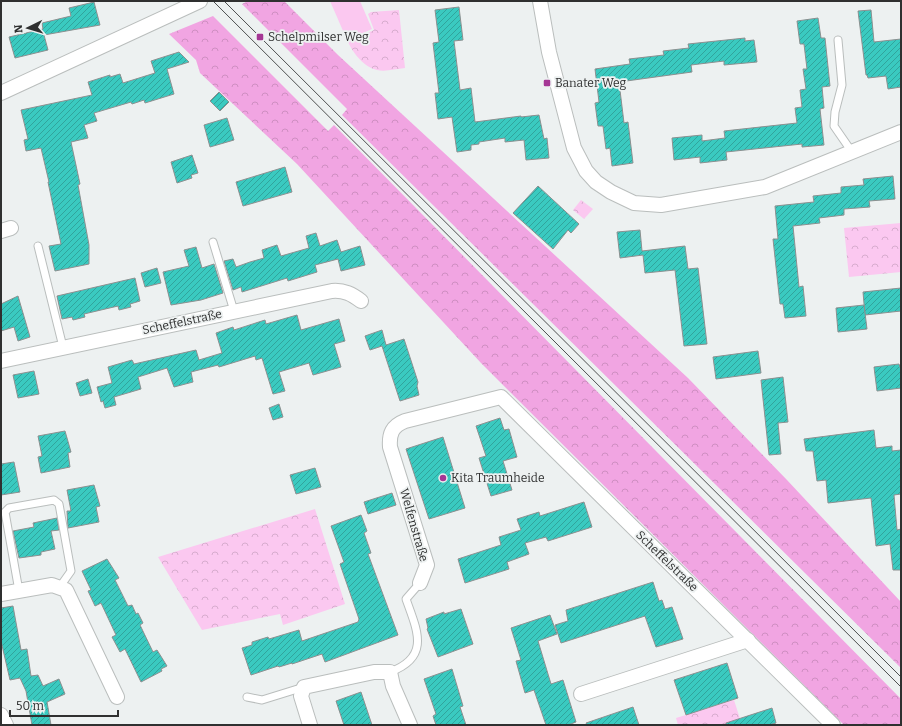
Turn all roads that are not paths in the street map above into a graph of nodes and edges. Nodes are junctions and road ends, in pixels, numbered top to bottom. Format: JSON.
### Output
{"nodes":[{"id":1,"x":200,"y":1,"type":"edge"},
{"id":2,"x":540,"y":1,"type":"edge"},
{"id":3,"x":838,"y":40,"type":"dead end"},
{"id":4,"x":1,"y":93,"type":"edge"},
{"id":5,"x":901,"y":132,"type":"edge"},
{"id":6,"x":852,"y":152,"type":"junction"},
{"id":7,"x":213,"y":242,"type":"dead end"},
{"id":8,"x":38,"y":246,"type":"dead end"},
{"id":9,"x":361,"y":301,"type":"dead end"},
{"id":10,"x":234,"y":311,"type":"junction"},
{"id":11,"x":63,"y":347,"type":"junction"},
{"id":12,"x":1,"y":361,"type":"edge"},
{"id":13,"x":392,"y":430,"type":"joint"},
{"id":14,"x":420,"y":583,"type":"joint"},
{"id":15,"x":59,"y":588,"type":"junction"},
{"id":16,"x":19,"y":591,"type":"junction"},
{"id":17,"x":1,"y":594,"type":"edge"},
{"id":18,"x":748,"y":640,"type":"junction"},
{"id":19,"x":390,"y":672,"type":"junction"},
{"id":20,"x":304,"y":687,"type":"junction"},
{"id":21,"x":581,"y":694,"type":"dead end"},
{"id":22,"x":117,"y":697,"type":"dead end"},
{"id":23,"x":246,"y":697,"type":"dead end"},
{"id":24,"x":1,"y":715,"type":"edge"},
{"id":25,"x":6,"y":725,"type":"edge"},
{"id":26,"x":310,"y":725,"type":"edge"},
{"id":27,"x":410,"y":725,"type":"edge"},
{"id":28,"x":833,"y":725,"type":"edge"}],
"edges":[{"from":1,"to":4,"type":"street"},
{"from":2,"to":6,"type":"street"},
{"from":3,"to":6,"type":"lane"},
{"from":5,"to":6,"type":"street"},
{"from":7,"to":10,"type":"lane"},
{"from":8,"to":11,"type":"lane"},
{"from":9,"to":10,"type":"street","name":"Scheffelstraße"},
{"from":10,"to":11,"type":"street","name":"Scheffelstraße"},
{"from":11,"to":12,"type":"street","name":"Scheffelstraße"},
{"from":13,"to":14,"type":"street","name":"Welfenstraße"},
{"from":13,"to":18,"type":"street","name":"Scheffelstraße"},
{"from":14,"to":19,"type":"lane","name":"Welfenstraße"},
{"from":15,"to":16,"type":"street"},
{"from":15,"to":16,"type":"lane"},
{"from":15,"to":22,"type":"street"},
{"from":16,"to":17,"type":"street"},
{"from":18,"to":21,"type":"street"},
{"from":18,"to":28,"type":"street","name":"Scheffelstraße"},
{"from":19,"to":20,"type":"street","name":"Welfenstraße"},
{"from":19,"to":27,"type":"street"},
{"from":20,"to":23,"type":"lane"},
{"from":20,"to":26,"type":"street"},
{"from":24,"to":25,"type":"street"}]}
